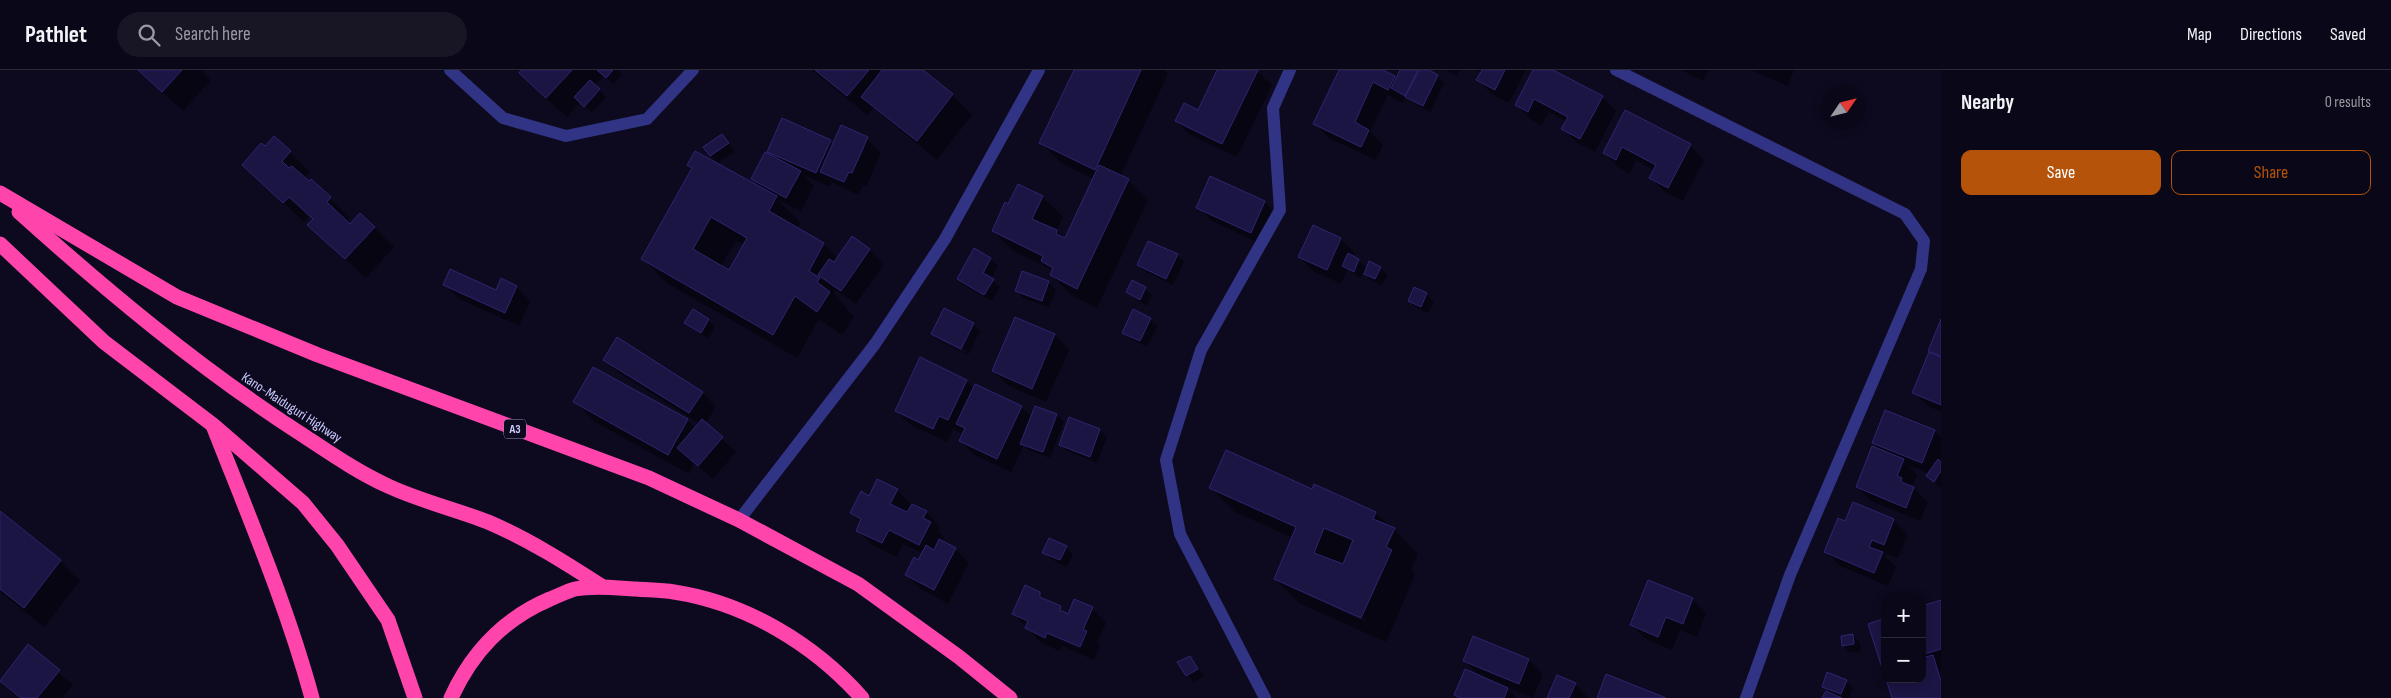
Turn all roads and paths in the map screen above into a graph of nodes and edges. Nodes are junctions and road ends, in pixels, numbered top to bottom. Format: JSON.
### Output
{"nodes":[{"id":1,"x":450,"y":70,"type":"edge"},
{"id":2,"x":693,"y":70,"type":"edge"},
{"id":3,"x":1039,"y":70,"type":"edge"},
{"id":4,"x":1290,"y":70,"type":"edge"},
{"id":5,"x":1616,"y":70,"type":"edge"},
{"id":6,"x":0,"y":194,"type":"edge"},
{"id":7,"x":0,"y":244,"type":"edge"},
{"id":8,"x":213,"y":425,"type":"junction"},
{"id":9,"x":739,"y":520,"type":"junction"},
{"id":10,"x":603,"y":586,"type":"junction"},
{"id":11,"x":312,"y":698,"type":"edge"},
{"id":12,"x":415,"y":698,"type":"edge"},
{"id":13,"x":451,"y":698,"type":"edge"},
{"id":14,"x":863,"y":698,"type":"edge"},
{"id":15,"x":1010,"y":698,"type":"edge"},
{"id":16,"x":1265,"y":698,"type":"edge"},
{"id":17,"x":1746,"y":698,"type":"edge"}],
"edges":[{"from":1,"to":2,"type":"street"},
{"from":3,"to":9,"type":"street"},
{"from":4,"to":16,"type":"street"},
{"from":5,"to":17,"type":"street"},
{"from":6,"to":9,"type":"highway","number":"A3"},
{"from":6,"to":10,"type":"highway","name":"Kano-Maiduguri Highway","number":"A3"},
{"from":7,"to":8,"type":"highway"},
{"from":8,"to":11,"type":"highway"},
{"from":8,"to":12,"type":"highway"},
{"from":9,"to":15,"type":"highway","number":"A3"},
{"from":10,"to":13,"type":"highway","number":"A3"},
{"from":10,"to":14,"type":"highway","number":"A3"}]}
